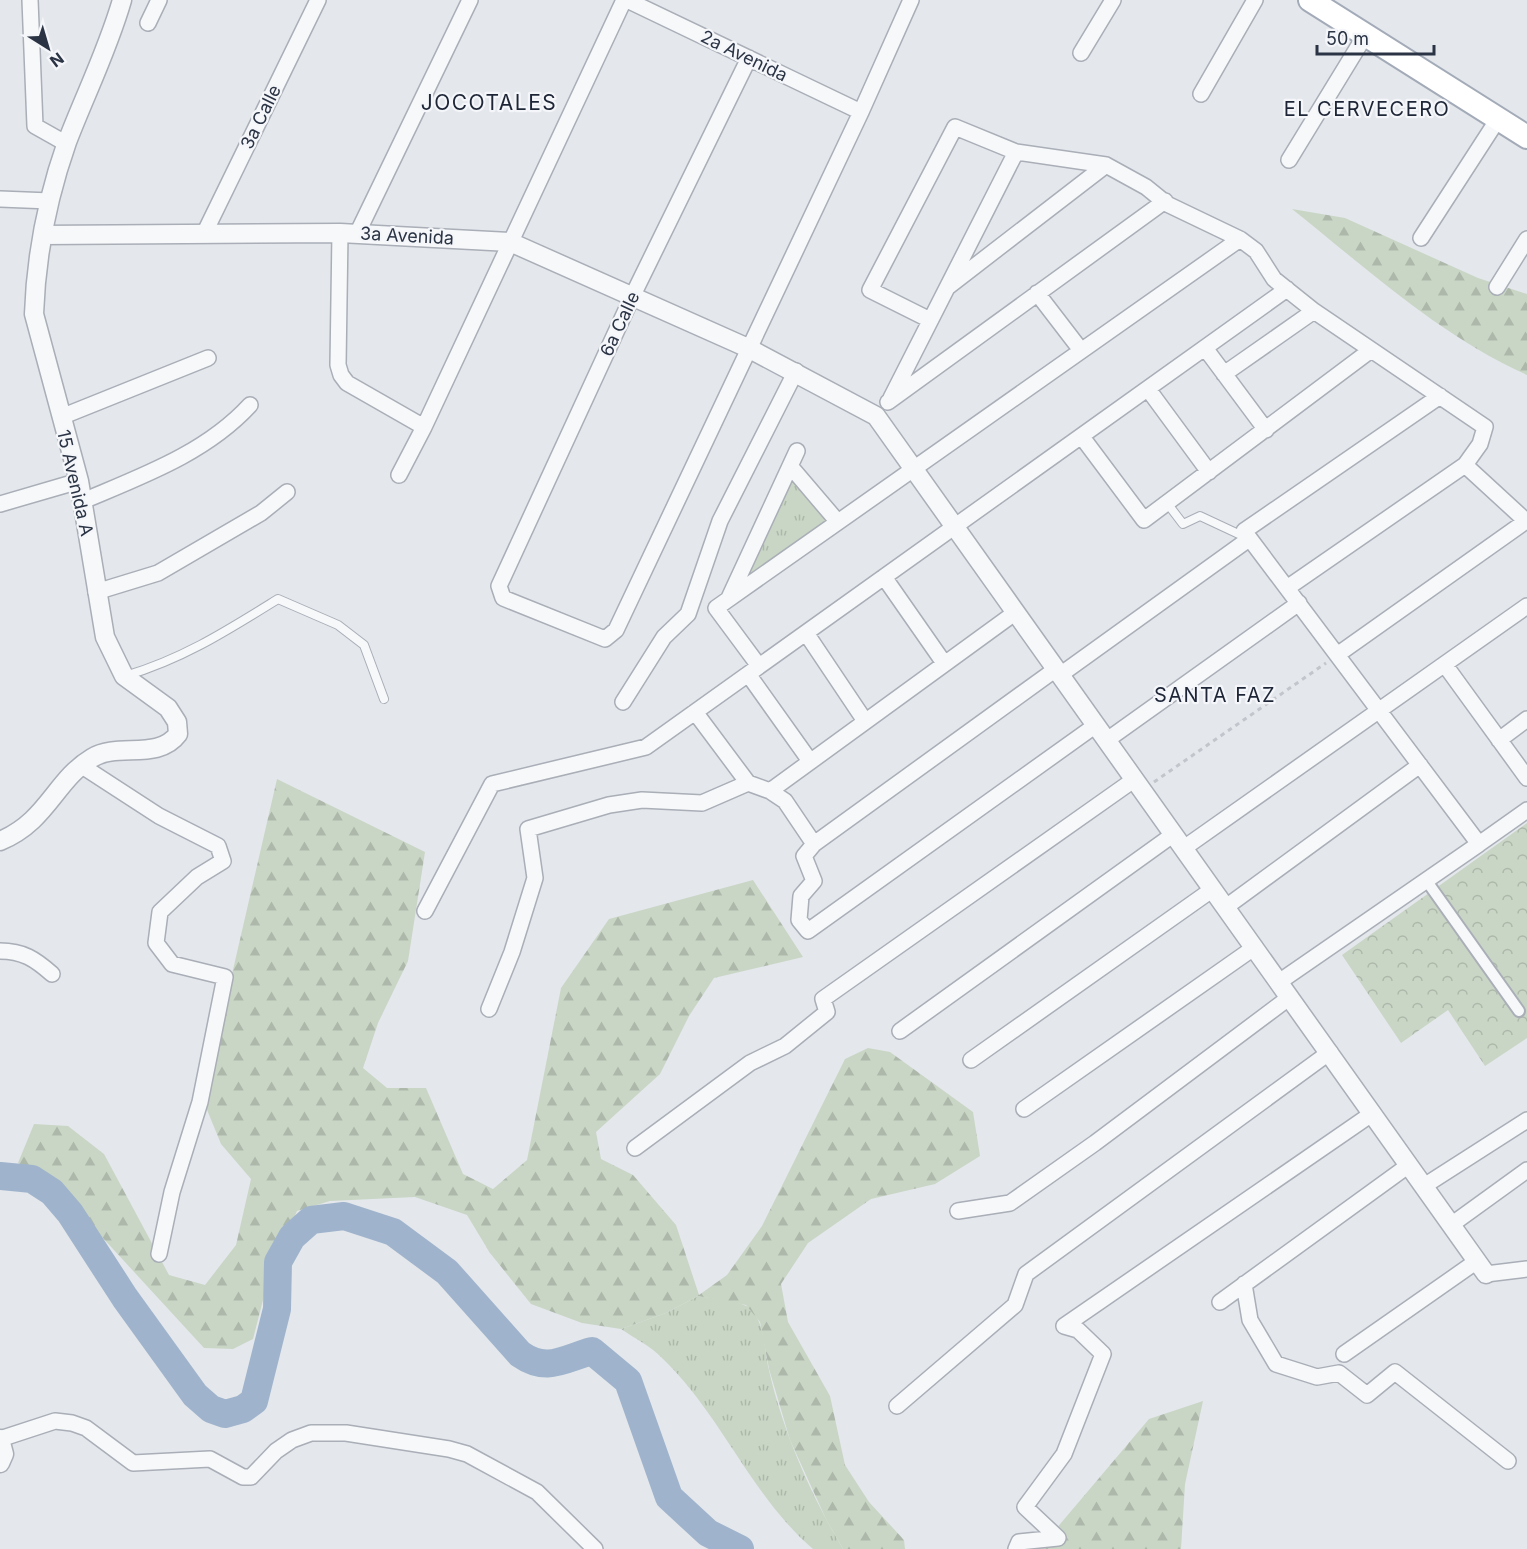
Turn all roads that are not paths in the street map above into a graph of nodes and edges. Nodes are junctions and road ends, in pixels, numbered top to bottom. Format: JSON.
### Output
{"nodes":[{"id":1,"x":30,"y":0,"type":"edge"},
{"id":2,"x":122,"y":0,"type":"edge"},
{"id":3,"x":159,"y":0,"type":"edge"},
{"id":4,"x":318,"y":0,"type":"edge"},
{"id":5,"x":470,"y":0,"type":"edge"},
{"id":6,"x":625,"y":0,"type":"edge"},
{"id":7,"x":911,"y":0,"type":"edge"},
{"id":8,"x":1113,"y":0,"type":"edge"},
{"id":9,"x":1255,"y":0,"type":"edge"},
{"id":10,"x":1310,"y":0,"type":"edge"},
{"id":11,"x":148,"y":23,"type":"dead end"},
{"id":12,"x":1366,"y":34,"type":"junction"},
{"id":13,"x":1081,"y":53,"type":"dead end"},
{"id":14,"x":748,"y":57,"type":"junction"},
{"id":15,"x":1201,"y":94,"type":"dead end"},
{"id":16,"x":861,"y":112,"type":"junction"},
{"id":17,"x":1497,"y":119,"type":"junction"},
{"id":18,"x":1527,"y":137,"type":"edge"},
{"id":19,"x":67,"y":144,"type":"junction"},
{"id":20,"x":1016,"y":152,"type":"junction"},
{"id":21,"x":1289,"y":160,"type":"dead end"},
{"id":22,"x":1106,"y":165,"type":"junction"},
{"id":23,"x":0,"y":199,"type":"edge"},
{"id":24,"x":50,"y":201,"type":"junction"},
{"id":25,"x":1165,"y":201,"type":"junction"},
{"id":26,"x":348,"y":233,"type":"junction"},
{"id":27,"x":204,"y":234,"type":"junction"},
{"id":28,"x":43,"y":235,"type":"junction"},
{"id":29,"x":1421,"y":238,"type":"dead end"},
{"id":30,"x":1240,"y":239,"type":"junction"},
{"id":31,"x":1527,"y":239,"type":"edge"},
{"id":32,"x":510,"y":242,"type":"junction"},
{"id":33,"x":1497,"y":287,"type":"dead end"},
{"id":34,"x":945,"y":288,"type":"junction"},
{"id":35,"x":1287,"y":289,"type":"junction"},
{"id":36,"x":1037,"y":293,"type":"junction"},
{"id":37,"x":633,"y":295,"type":"junction"},
{"id":38,"x":1314,"y":311,"type":"junction"},
{"id":39,"x":930,"y":320,"type":"junction"},
{"id":40,"x":748,"y":348,"type":"junction"},
{"id":41,"x":1205,"y":348,"type":"junction"},
{"id":42,"x":1080,"y":349,"type":"junction"},
{"id":43,"x":1371,"y":350,"type":"junction"},
{"id":44,"x":208,"y":358,"type":"dead end"},
{"id":45,"x":796,"y":371,"type":"junction"},
{"id":46,"x":1224,"y":374,"type":"junction"},
{"id":47,"x":1148,"y":389,"type":"junction"},
{"id":48,"x":1440,"y":396,"type":"junction"},
{"id":49,"x":888,"y":402,"type":"junction"},
{"id":50,"x":250,"y":405,"type":"dead end"},
{"id":51,"x":61,"y":417,"type":"junction"},
{"id":52,"x":884,"y":426,"type":"junction"},
{"id":53,"x":424,"y":427,"type":"junction"},
{"id":54,"x":1266,"y":430,"type":"junction"},
{"id":55,"x":1082,"y":437,"type":"junction"},
{"id":56,"x":797,"y":451,"type":"dead end"},
{"id":57,"x":1466,"y":465,"type":"junction"},
{"id":58,"x":791,"y":467,"type":"junction"},
{"id":59,"x":913,"y":467,"type":"junction"},
{"id":60,"x":1209,"y":472,"type":"junction"},
{"id":61,"x":399,"y":475,"type":"dead end"},
{"id":62,"x":79,"y":481,"type":"junction"},
{"id":63,"x":287,"y":492,"type":"dead end"},
{"id":64,"x":83,"y":501,"type":"junction"},
{"id":65,"x":1167,"y":503,"type":"junction"},
{"id":66,"x":0,"y":504,"type":"edge"},
{"id":67,"x":837,"y":521,"type":"junction"},
{"id":68,"x":1526,"y":521,"type":"edge"},
{"id":69,"x":955,"y":527,"type":"junction"},
{"id":70,"x":1249,"y":539,"type":"junction"},
{"id":71,"x":884,"y":577,"type":"junction"},
{"id":72,"x":1287,"y":588,"type":"junction"},
{"id":73,"x":96,"y":592,"type":"junction"},
{"id":74,"x":728,"y":601,"type":"junction"},
{"id":75,"x":1299,"y":603,"type":"junction"},
{"id":76,"x":1527,"y":606,"type":"edge"},
{"id":77,"x":1016,"y":612,"type":"junction"},
{"id":78,"x":806,"y":633,"type":"junction"},
{"id":79,"x":1337,"y":655,"type":"junction"},
{"id":80,"x":944,"y":663,"type":"junction"},
{"id":81,"x":1445,"y":665,"type":"junction"},
{"id":82,"x":753,"y":670,"type":"junction"},
{"id":83,"x":1058,"y":672,"type":"junction"},
{"id":84,"x":124,"y":676,"type":"junction"},
{"id":85,"x":384,"y":699,"type":"dead end"},
{"id":86,"x":623,"y":702,"type":"dead end"},
{"id":87,"x":1378,"y":709,"type":"junction"},
{"id":88,"x":694,"y":712,"type":"junction"},
{"id":89,"x":1527,"y":719,"type":"edge"},
{"id":90,"x":865,"y":721,"type":"junction"},
{"id":91,"x":1102,"y":733,"type":"junction"},
{"id":92,"x":1499,"y":740,"type":"junction"},
{"id":93,"x":810,"y":761,"type":"junction"},
{"id":94,"x":1420,"y":765,"type":"junction"},
{"id":95,"x":82,"y":766,"type":"junction"},
{"id":96,"x":1527,"y":778,"type":"edge"},
{"id":97,"x":748,"y":783,"type":"junction"},
{"id":98,"x":1139,"y":785,"type":"junction"},
{"id":99,"x":770,"y":791,"type":"junction"},
{"id":100,"x":1527,"y":810,"type":"edge"},
{"id":101,"x":0,"y":841,"type":"edge"},
{"id":102,"x":1179,"y":841,"type":"junction"},
{"id":103,"x":1479,"y":843,"type":"junction"},
{"id":104,"x":814,"y":844,"type":"junction"},
{"id":105,"x":1426,"y":880,"type":"junction"},
{"id":106,"x":1213,"y":889,"type":"junction"},
{"id":107,"x":1226,"y":907,"type":"junction"},
{"id":108,"x":425,"y":911,"type":"dead end"},
{"id":109,"x":1255,"y":947,"type":"junction"},
{"id":110,"x":0,"y":951,"type":"edge"},
{"id":111,"x":52,"y":974,"type":"dead end"},
{"id":112,"x":1279,"y":982,"type":"junction"},
{"id":113,"x":1290,"y":997,"type":"junction"},
{"id":114,"x":489,"y":1009,"type":"dead end"},
{"id":115,"x":1519,"y":1011,"type":"dead end"},
{"id":116,"x":900,"y":1031,"type":"dead end"},
{"id":117,"x":1330,"y":1052,"type":"junction"},
{"id":118,"x":971,"y":1060,"type":"dead end"},
{"id":119,"x":1024,"y":1109,"type":"dead end"},
{"id":120,"x":1373,"y":1113,"type":"junction"},
{"id":121,"x":1527,"y":1120,"type":"edge"},
{"id":122,"x":635,"y":1148,"type":"dead end"},
{"id":123,"x":1409,"y":1165,"type":"junction"},
{"id":124,"x":1527,"y":1170,"type":"edge"},
{"id":125,"x":1424,"y":1186,"type":"junction"},
{"id":126,"x":958,"y":1210,"type":"dead end"},
{"id":127,"x":1451,"y":1225,"type":"junction"},
{"id":128,"x":159,"y":1254,"type":"dead end"},
{"id":129,"x":1481,"y":1267,"type":"junction"},
{"id":130,"x":1527,"y":1269,"type":"edge"},
{"id":131,"x":1244,"y":1284,"type":"junction"},
{"id":132,"x":1220,"y":1302,"type":"dead end"},
{"id":133,"x":1344,"y":1354,"type":"dead end"},
{"id":134,"x":897,"y":1406,"type":"dead end"},
{"id":135,"x":0,"y":1439,"type":"edge"},
{"id":136,"x":1508,"y":1461,"type":"dead end"},
{"id":137,"x":0,"y":1463,"type":"edge"},
{"id":138,"x":595,"y":1549,"type":"edge"},
{"id":139,"x":1016,"y":1549,"type":"edge"}],
"edges":[{"from":1,"to":19,"type":"street"},
{"from":2,"to":19,"type":"street","name":"15 Avenida A"},
{"from":3,"to":11,"type":"street"},
{"from":4,"to":27,"type":"street","name":"3a Calle"},
{"from":5,"to":26,"type":"street"},
{"from":6,"to":14,"type":"street","name":"2a Avenida"},
{"from":6,"to":32,"type":"street"},
{"from":7,"to":16,"type":"street"},
{"from":8,"to":13,"type":"street"},
{"from":9,"to":15,"type":"street"},
{"from":10,"to":12,"type":"main road"},
{"from":12,"to":17,"type":"main road"},
{"from":12,"to":21,"type":"street"},
{"from":14,"to":16,"type":"street","name":"2a Avenida"},
{"from":14,"to":37,"type":"street","name":"6a Calle"},
{"from":16,"to":40,"type":"street"},
{"from":17,"to":18,"type":"main road"},
{"from":17,"to":29,"type":"street"},
{"from":19,"to":24,"type":"street","name":"15 Avenida A"},
{"from":20,"to":22,"type":"street"},
{"from":20,"to":34,"type":"street"},
{"from":20,"to":39,"type":"street"},
{"from":22,"to":25,"type":"street"},
{"from":22,"to":34,"type":"street"},
{"from":23,"to":24,"type":"street"},
{"from":24,"to":28,"type":"street","name":"15 Avenida A"},
{"from":25,"to":30,"type":"street"},
{"from":25,"to":36,"type":"street"},
{"from":26,"to":27,"type":"street","name":"3a Avenida"},
{"from":26,"to":32,"type":"street","name":"3a Avenida"},
{"from":26,"to":53,"type":"street"},
{"from":27,"to":28,"type":"street","name":"3a Avenida"},
{"from":28,"to":51,"type":"street","name":"15 Avenida A"},
{"from":30,"to":35,"type":"street"},
{"from":30,"to":42,"type":"street"},
{"from":31,"to":33,"type":"street"},
{"from":32,"to":37,"type":"street","name":"3a Avenida"},
{"from":32,"to":53,"type":"street"},
{"from":34,"to":39,"type":"street"},
{"from":35,"to":38,"type":"street"},
{"from":35,"to":41,"type":"street"},
{"from":36,"to":42,"type":"street"},
{"from":36,"to":49,"type":"street"},
{"from":37,"to":40,"type":"street","name":"3a Avenida"},
{"from":37,"to":40,"type":"street","name":"6a Calle"},
{"from":38,"to":43,"type":"street"},
{"from":38,"to":46,"type":"street"},
{"from":39,"to":49,"type":"street"},
{"from":40,"to":45,"type":"street","name":"3a Avenida"},
{"from":41,"to":46,"type":"street"},
{"from":41,"to":47,"type":"street"},
{"from":42,"to":59,"type":"street"},
{"from":43,"to":48,"type":"street"},
{"from":43,"to":54,"type":"street"},
{"from":44,"to":51,"type":"street"},
{"from":45,"to":52,"type":"street","name":"3a Avenida"},
{"from":45,"to":86,"type":"street"},
{"from":46,"to":54,"type":"street"},
{"from":47,"to":55,"type":"street"},
{"from":47,"to":60,"type":"street"},
{"from":48,"to":57,"type":"street"},
{"from":48,"to":70,"type":"street"},
{"from":49,"to":52,"type":"street"},
{"from":50,"to":64,"type":"street"},
{"from":51,"to":62,"type":"street","name":"15 Avenida A"},
{"from":52,"to":59,"type":"street","name":"3a Avenida"},
{"from":53,"to":61,"type":"street"},
{"from":54,"to":60,"type":"street"},
{"from":55,"to":65,"type":"street"},
{"from":55,"to":69,"type":"street"},
{"from":56,"to":58,"type":"street"},
{"from":57,"to":68,"type":"street"},
{"from":57,"to":72,"type":"street"},
{"from":58,"to":67,"type":"street"},
{"from":58,"to":74,"type":"street"},
{"from":59,"to":67,"type":"street"},
{"from":59,"to":69,"type":"street","name":"3a Avenida"},
{"from":60,"to":65,"type":"street"},
{"from":62,"to":64,"type":"street","name":"15 Avenida A"},
{"from":62,"to":66,"type":"street"},
{"from":63,"to":73,"type":"street"},
{"from":64,"to":73,"type":"street","name":"15 Avenida A"},
{"from":65,"to":70,"type":"lane"},
{"from":67,"to":74,"type":"street"},
{"from":68,"to":79,"type":"street"},
{"from":69,"to":71,"type":"street"},
{"from":69,"to":77,"type":"street","name":"3a Avenida"},
{"from":70,"to":72,"type":"street"},
{"from":70,"to":83,"type":"street"},
{"from":71,"to":78,"type":"street"},
{"from":71,"to":80,"type":"street"},
{"from":72,"to":75,"type":"street"},
{"from":73,"to":84,"type":"street","name":"15 Avenida A"},
{"from":74,"to":82,"type":"street"},
{"from":75,"to":79,"type":"street"},
{"from":75,"to":91,"type":"street"},
{"from":76,"to":81,"type":"street"},
{"from":77,"to":80,"type":"street"},
{"from":77,"to":83,"type":"street","name":"3a Avenida"},
{"from":78,"to":82,"type":"street"},
{"from":78,"to":90,"type":"street"},
{"from":79,"to":87,"type":"street"},
{"from":80,"to":90,"type":"street"},
{"from":81,"to":87,"type":"street"},
{"from":81,"to":92,"type":"street"},
{"from":82,"to":88,"type":"street"},
{"from":82,"to":93,"type":"street"},
{"from":83,"to":91,"type":"street","name":"3a Avenida"},
{"from":83,"to":104,"type":"street"},
{"from":84,"to":85,"type":"lane"},
{"from":84,"to":95,"type":"street","name":"15 Avenida A"},
{"from":87,"to":94,"type":"street"},
{"from":87,"to":102,"type":"street"},
{"from":88,"to":97,"type":"street"},
{"from":88,"to":108,"type":"street"},
{"from":89,"to":92,"type":"street"},
{"from":90,"to":93,"type":"street"},
{"from":91,"to":98,"type":"street","name":"3a Avenida"},
{"from":91,"to":104,"type":"street"},
{"from":92,"to":96,"type":"street"},
{"from":93,"to":99,"type":"street"},
{"from":94,"to":103,"type":"street"},
{"from":94,"to":107,"type":"street"},
{"from":95,"to":101,"type":"street","name":"15 Avenida A"},
{"from":95,"to":128,"type":"street"},
{"from":97,"to":99,"type":"street"},
{"from":97,"to":114,"type":"street"},
{"from":98,"to":102,"type":"street","name":"3a Avenida"},
{"from":98,"to":122,"type":"street"},
{"from":99,"to":104,"type":"street"},
{"from":100,"to":103,"type":"street"},
{"from":102,"to":106,"type":"street","name":"3a Avenida"},
{"from":102,"to":116,"type":"street"},
{"from":103,"to":105,"type":"street"},
{"from":105,"to":112,"type":"street"},
{"from":105,"to":115,"type":"street"},
{"from":106,"to":107,"type":"street","name":"3a Avenida"},
{"from":106,"to":118,"type":"street"},
{"from":107,"to":109,"type":"street","name":"3a Avenida"},
{"from":109,"to":112,"type":"street","name":"3a Avenida"},
{"from":109,"to":119,"type":"street"},
{"from":110,"to":111,"type":"street"},
{"from":112,"to":113,"type":"street","name":"3a Avenida"},
{"from":113,"to":117,"type":"street","name":"3a Avenida"},
{"from":113,"to":126,"type":"street"},
{"from":117,"to":120,"type":"street","name":"3a Avenida"},
{"from":117,"to":134,"type":"street"},
{"from":120,"to":123,"type":"street","name":"3a Avenida"},
{"from":120,"to":139,"type":"street"},
{"from":121,"to":125,"type":"street"},
{"from":123,"to":125,"type":"street","name":"3a Avenida"},
{"from":123,"to":131,"type":"street"},
{"from":124,"to":127,"type":"street"},
{"from":125,"to":127,"type":"street","name":"3a Avenida"},
{"from":127,"to":129,"type":"street","name":"3a Avenida"},
{"from":129,"to":130,"type":"street"},
{"from":129,"to":133,"type":"street"},
{"from":131,"to":132,"type":"street"},
{"from":131,"to":136,"type":"street"},
{"from":135,"to":137,"type":"street"},
{"from":135,"to":138,"type":"street"}]}
